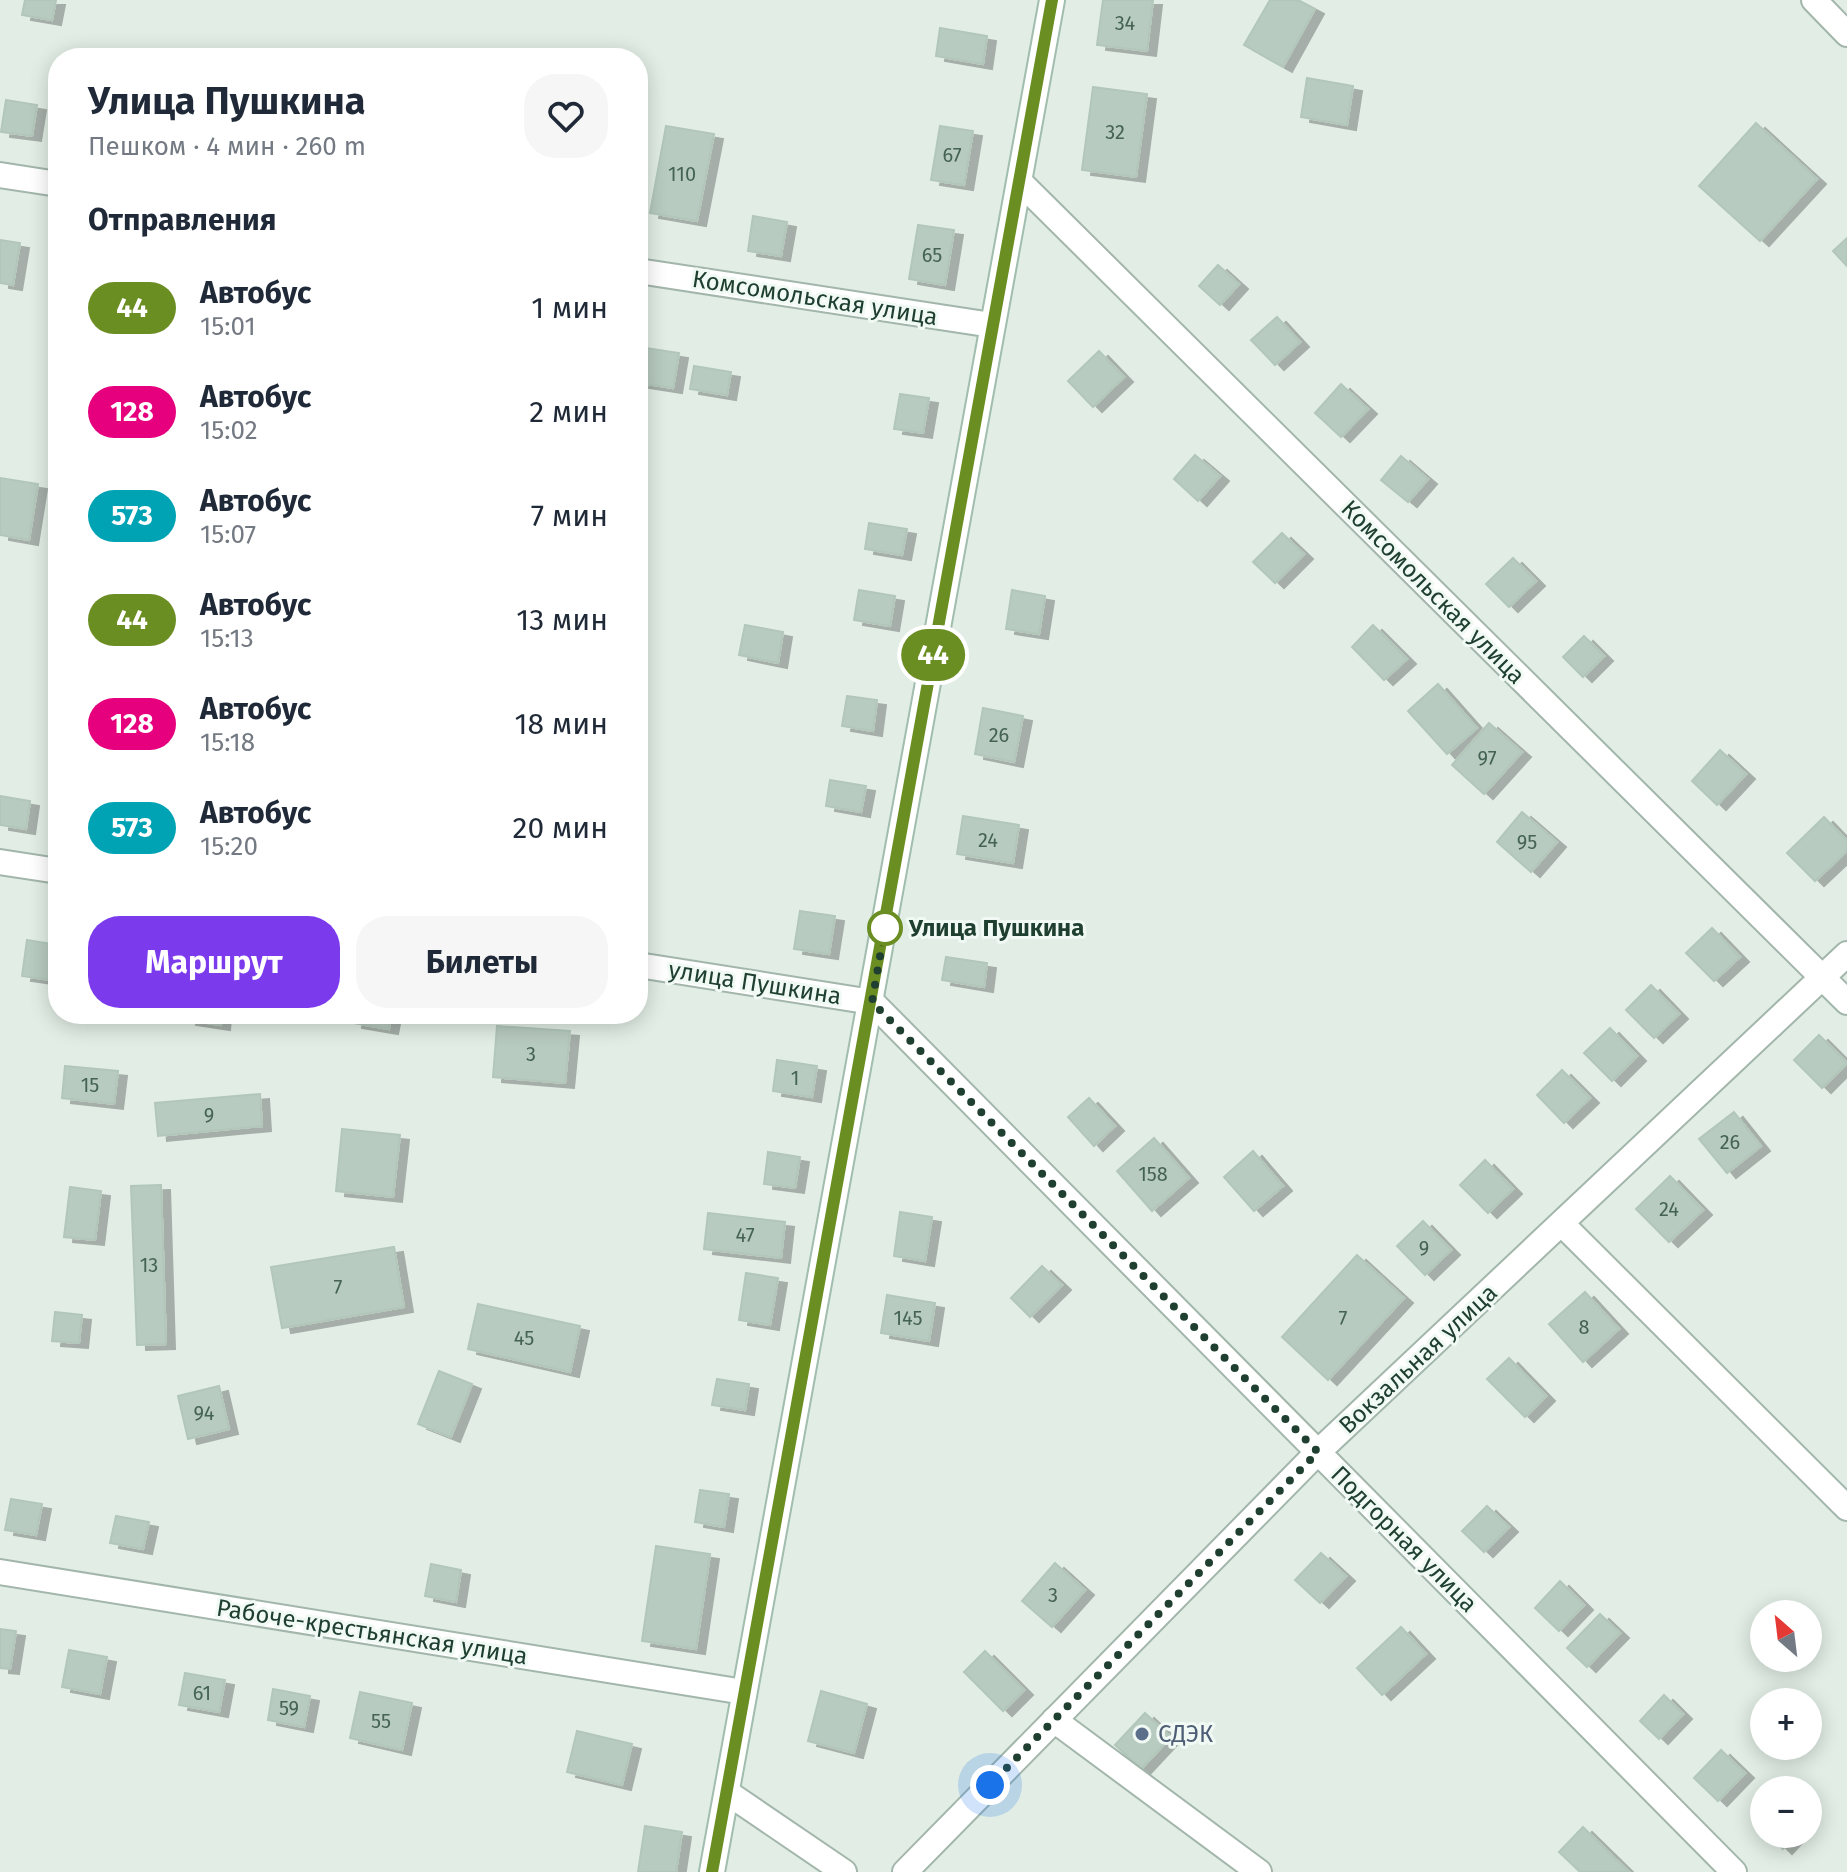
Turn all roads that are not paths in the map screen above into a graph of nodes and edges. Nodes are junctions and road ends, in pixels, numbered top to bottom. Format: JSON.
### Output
{"nodes":[{"id":1,"x":1052,"y":0,"type":"edge"},
{"id":2,"x":1814,"y":0,"type":"edge"},
{"id":3,"x":1847,"y":34,"type":"edge"},
{"id":4,"x":0,"y":175,"type":"edge"},
{"id":5,"x":48,"y":182,"type":"edge"},
{"id":6,"x":1020,"y":182,"type":"junction"},
{"id":7,"x":648,"y":273,"type":"edge"},
{"id":8,"x":992,"y":325,"type":"junction"},
{"id":9,"x":0,"y":862,"type":"edge"},
{"id":10,"x":48,"y":869,"type":"edge"},
{"id":11,"x":1847,"y":954,"type":"edge"},
{"id":12,"x":648,"y":967,"type":"edge"},
{"id":13,"x":1821,"y":977,"type":"junction"},
{"id":14,"x":872,"y":1002,"type":"junction"},
{"id":15,"x":1847,"y":1002,"type":"edge"},
{"id":16,"x":1562,"y":1224,"type":"junction"},
{"id":17,"x":1318,"y":1452,"type":"junction"},
{"id":18,"x":1847,"y":1508,"type":"edge"},
{"id":19,"x":0,"y":1572,"type":"edge"},
{"id":20,"x":744,"y":1692,"type":"junction"},
{"id":21,"x":1054,"y":1720,"type":"junction"},
{"id":22,"x":728,"y":1793,"type":"junction"},
{"id":23,"x":712,"y":1872,"type":"edge"},
{"id":24,"x":844,"y":1872,"type":"edge"},
{"id":25,"x":905,"y":1872,"type":"edge"},
{"id":26,"x":1259,"y":1872,"type":"edge"},
{"id":27,"x":1734,"y":1872,"type":"edge"}],
"edges":[{"from":1,"to":6,"type":"street"},
{"from":2,"to":3,"type":"street"},
{"from":4,"to":5,"type":"street"},
{"from":6,"to":8,"type":"street"},
{"from":6,"to":13,"type":"street","name":"Комсомольская улица"},
{"from":7,"to":8,"type":"street","name":"Комсомольская улица"},
{"from":8,"to":14,"type":"street"},
{"from":9,"to":10,"type":"street"},
{"from":11,"to":13,"type":"street","name":"Вокзальная улица"},
{"from":12,"to":14,"type":"street","name":"улица Пушкина"},
{"from":13,"to":15,"type":"street","name":"Комсомольская улица"},
{"from":13,"to":16,"type":"street","name":"Вокзальная улица"},
{"from":14,"to":17,"type":"street","name":"Подгорная улица"},
{"from":14,"to":20,"type":"street"},
{"from":16,"to":17,"type":"street","name":"Вокзальная улица"},
{"from":16,"to":18,"type":"street"},
{"from":17,"to":21,"type":"street","name":"Вокзальная улица"},
{"from":17,"to":27,"type":"street","name":"Подгорная улица"},
{"from":19,"to":20,"type":"street","name":"Рабоче-крестьянская улица"},
{"from":20,"to":22,"type":"street"},
{"from":21,"to":25,"type":"street","name":"Вокзальная улица"},
{"from":21,"to":26,"type":"street"},
{"from":22,"to":23,"type":"street"},
{"from":22,"to":24,"type":"street"}]}
